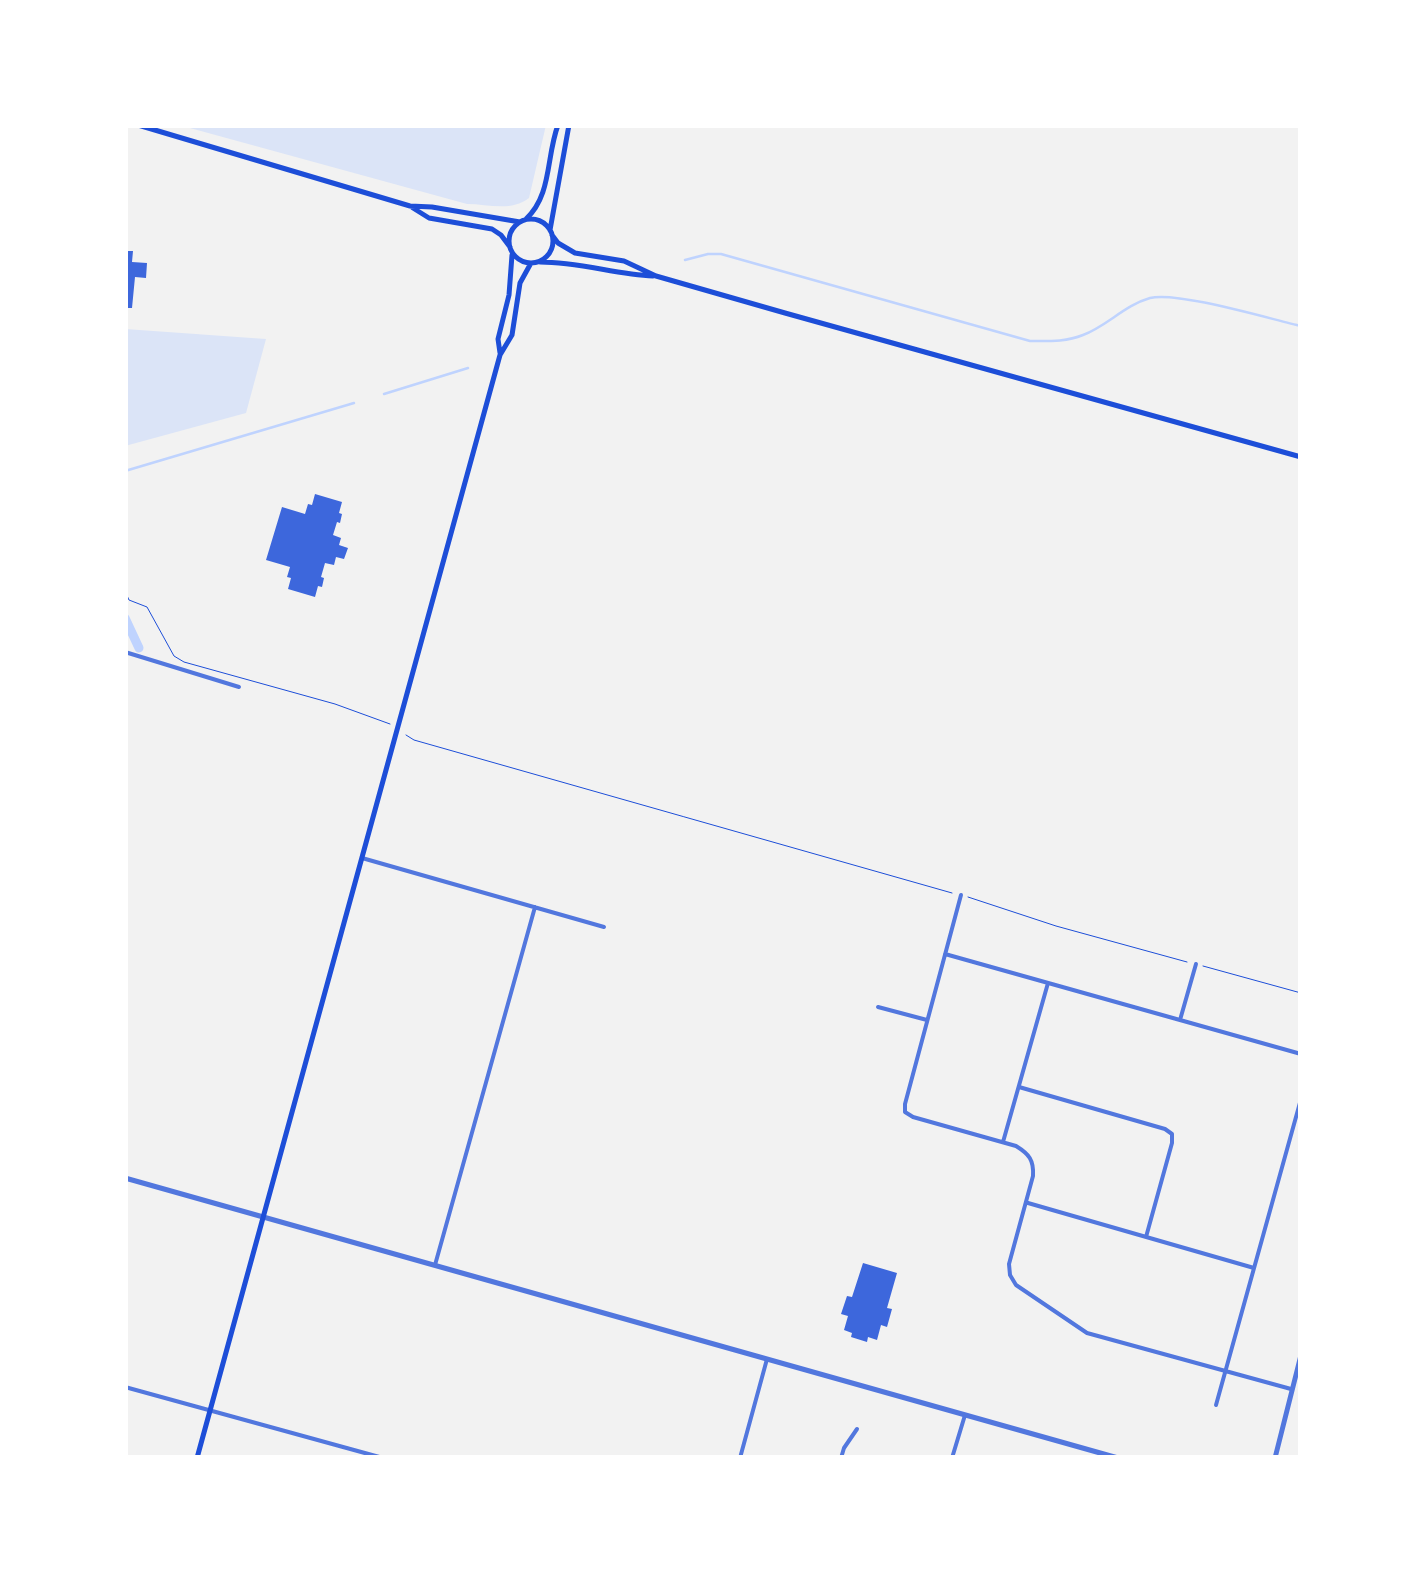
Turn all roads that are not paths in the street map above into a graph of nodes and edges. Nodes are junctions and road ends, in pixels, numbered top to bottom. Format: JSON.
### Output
{"nodes":[{"id":1,"x":138,"y":125,"type":"edge"},
{"id":2,"x":558,"y":125,"type":"edge"},
{"id":3,"x":569,"y":125,"type":"edge"},
{"id":4,"x":410,"y":206,"type":"junction"},
{"id":5,"x":523,"y":221,"type":"junction"},
{"id":6,"x":551,"y":233,"type":"junction"},
{"id":7,"x":511,"y":249,"type":"junction"},
{"id":8,"x":534,"y":262,"type":"junction"},
{"id":9,"x":656,"y":276,"type":"junction"},
{"id":10,"x":500,"y":355,"type":"junction"},
{"id":11,"x":1301,"y":457,"type":"edge"},
{"id":12,"x":125,"y":652,"type":"edge"},
{"id":13,"x":239,"y":687,"type":"dead end"},
{"id":14,"x":362,"y":858,"type":"junction"},
{"id":15,"x":961,"y":896,"type":"road end"},
{"id":16,"x":536,"y":908,"type":"junction"},
{"id":17,"x":604,"y":927,"type":"dead end"},
{"id":18,"x":945,"y":954,"type":"junction"},
{"id":19,"x":1196,"y":964,"type":"road end"},
{"id":20,"x":1048,"y":983,"type":"junction"},
{"id":21,"x":878,"y":1006,"type":"dead end"},
{"id":22,"x":927,"y":1020,"type":"junction"},
{"id":23,"x":1180,"y":1020,"type":"junction"},
{"id":24,"x":1301,"y":1054,"type":"edge"},
{"id":25,"x":1019,"y":1087,"type":"junction"},
{"id":26,"x":1301,"y":1099,"type":"edge"},
{"id":27,"x":1294,"y":1124,"type":"junction"},
{"id":28,"x":1301,"y":1126,"type":"edge"},
{"id":29,"x":1003,"y":1142,"type":"junction"},
{"id":30,"x":125,"y":1178,"type":"edge"},
{"id":31,"x":1026,"y":1203,"type":"junction"},
{"id":32,"x":264,"y":1217,"type":"junction"},
{"id":33,"x":1146,"y":1237,"type":"junction"},
{"id":34,"x":435,"y":1265,"type":"junction"},
{"id":35,"x":1254,"y":1268,"type":"junction"},
{"id":36,"x":1301,"y":1354,"type":"edge"},
{"id":37,"x":768,"y":1359,"type":"junction"},
{"id":38,"x":1226,"y":1372,"type":"junction"},
{"id":39,"x":125,"y":1388,"type":"edge"},
{"id":40,"x":1292,"y":1390,"type":"junction"},
{"id":41,"x":1216,"y":1405,"type":"dead end"},
{"id":42,"x":210,"y":1410,"type":"junction"},
{"id":43,"x":965,"y":1415,"type":"junction"},
{"id":44,"x":857,"y":1428,"type":"dead end"},
{"id":45,"x":198,"y":1458,"type":"edge"},
{"id":46,"x":383,"y":1458,"type":"edge"},
{"id":47,"x":740,"y":1458,"type":"edge"},
{"id":48,"x":841,"y":1458,"type":"edge"},
{"id":49,"x":952,"y":1458,"type":"edge"},
{"id":50,"x":1118,"y":1458,"type":"edge"},
{"id":51,"x":1275,"y":1458,"type":"edge"}],
"edges":[{"from":1,"to":4,"type":"main road"},
{"from":2,"to":5,"type":"main road"},
{"from":3,"to":6,"type":"main road"},
{"from":4,"to":5,"type":"main road"},
{"from":4,"to":7,"type":"main road"},
{"from":5,"to":6,"type":"main road"},
{"from":5,"to":7,"type":"main road"},
{"from":6,"to":8,"type":"main road"},
{"from":6,"to":9,"type":"main road"},
{"from":7,"to":8,"type":"main road"},
{"from":7,"to":10,"type":"main road"},
{"from":8,"to":9,"type":"main road"},
{"from":8,"to":10,"type":"main road"},
{"from":9,"to":11,"type":"main road"},
{"from":10,"to":14,"type":"main road"},
{"from":12,"to":13,"type":"street"},
{"from":14,"to":16,"type":"street"},
{"from":14,"to":32,"type":"main road"},
{"from":15,"to":18,"type":"street"},
{"from":16,"to":17,"type":"street"},
{"from":16,"to":34,"type":"street"},
{"from":18,"to":20,"type":"street"},
{"from":18,"to":22,"type":"street"},
{"from":19,"to":23,"type":"street"},
{"from":20,"to":23,"type":"street"},
{"from":20,"to":25,"type":"street"},
{"from":21,"to":22,"type":"street"},
{"from":22,"to":29,"type":"street"},
{"from":23,"to":24,"type":"street"},
{"from":25,"to":29,"type":"street"},
{"from":25,"to":33,"type":"street"},
{"from":26,"to":27,"type":"street"},
{"from":27,"to":28,"type":"street"},
{"from":27,"to":35,"type":"street"},
{"from":29,"to":31,"type":"street"},
{"from":30,"to":32,"type":"street"},
{"from":31,"to":33,"type":"street"},
{"from":31,"to":38,"type":"street"},
{"from":32,"to":34,"type":"street"},
{"from":32,"to":42,"type":"main road"},
{"from":33,"to":35,"type":"street"},
{"from":34,"to":37,"type":"street"},
{"from":35,"to":38,"type":"street"},
{"from":36,"to":40,"type":"street"},
{"from":37,"to":43,"type":"street"},
{"from":37,"to":47,"type":"street"},
{"from":38,"to":40,"type":"street"},
{"from":38,"to":41,"type":"street"},
{"from":39,"to":42,"type":"street"},
{"from":40,"to":51,"type":"street"},
{"from":42,"to":45,"type":"main road"},
{"from":42,"to":46,"type":"street"},
{"from":43,"to":49,"type":"street"},
{"from":43,"to":50,"type":"street"},
{"from":44,"to":48,"type":"street"}]}
